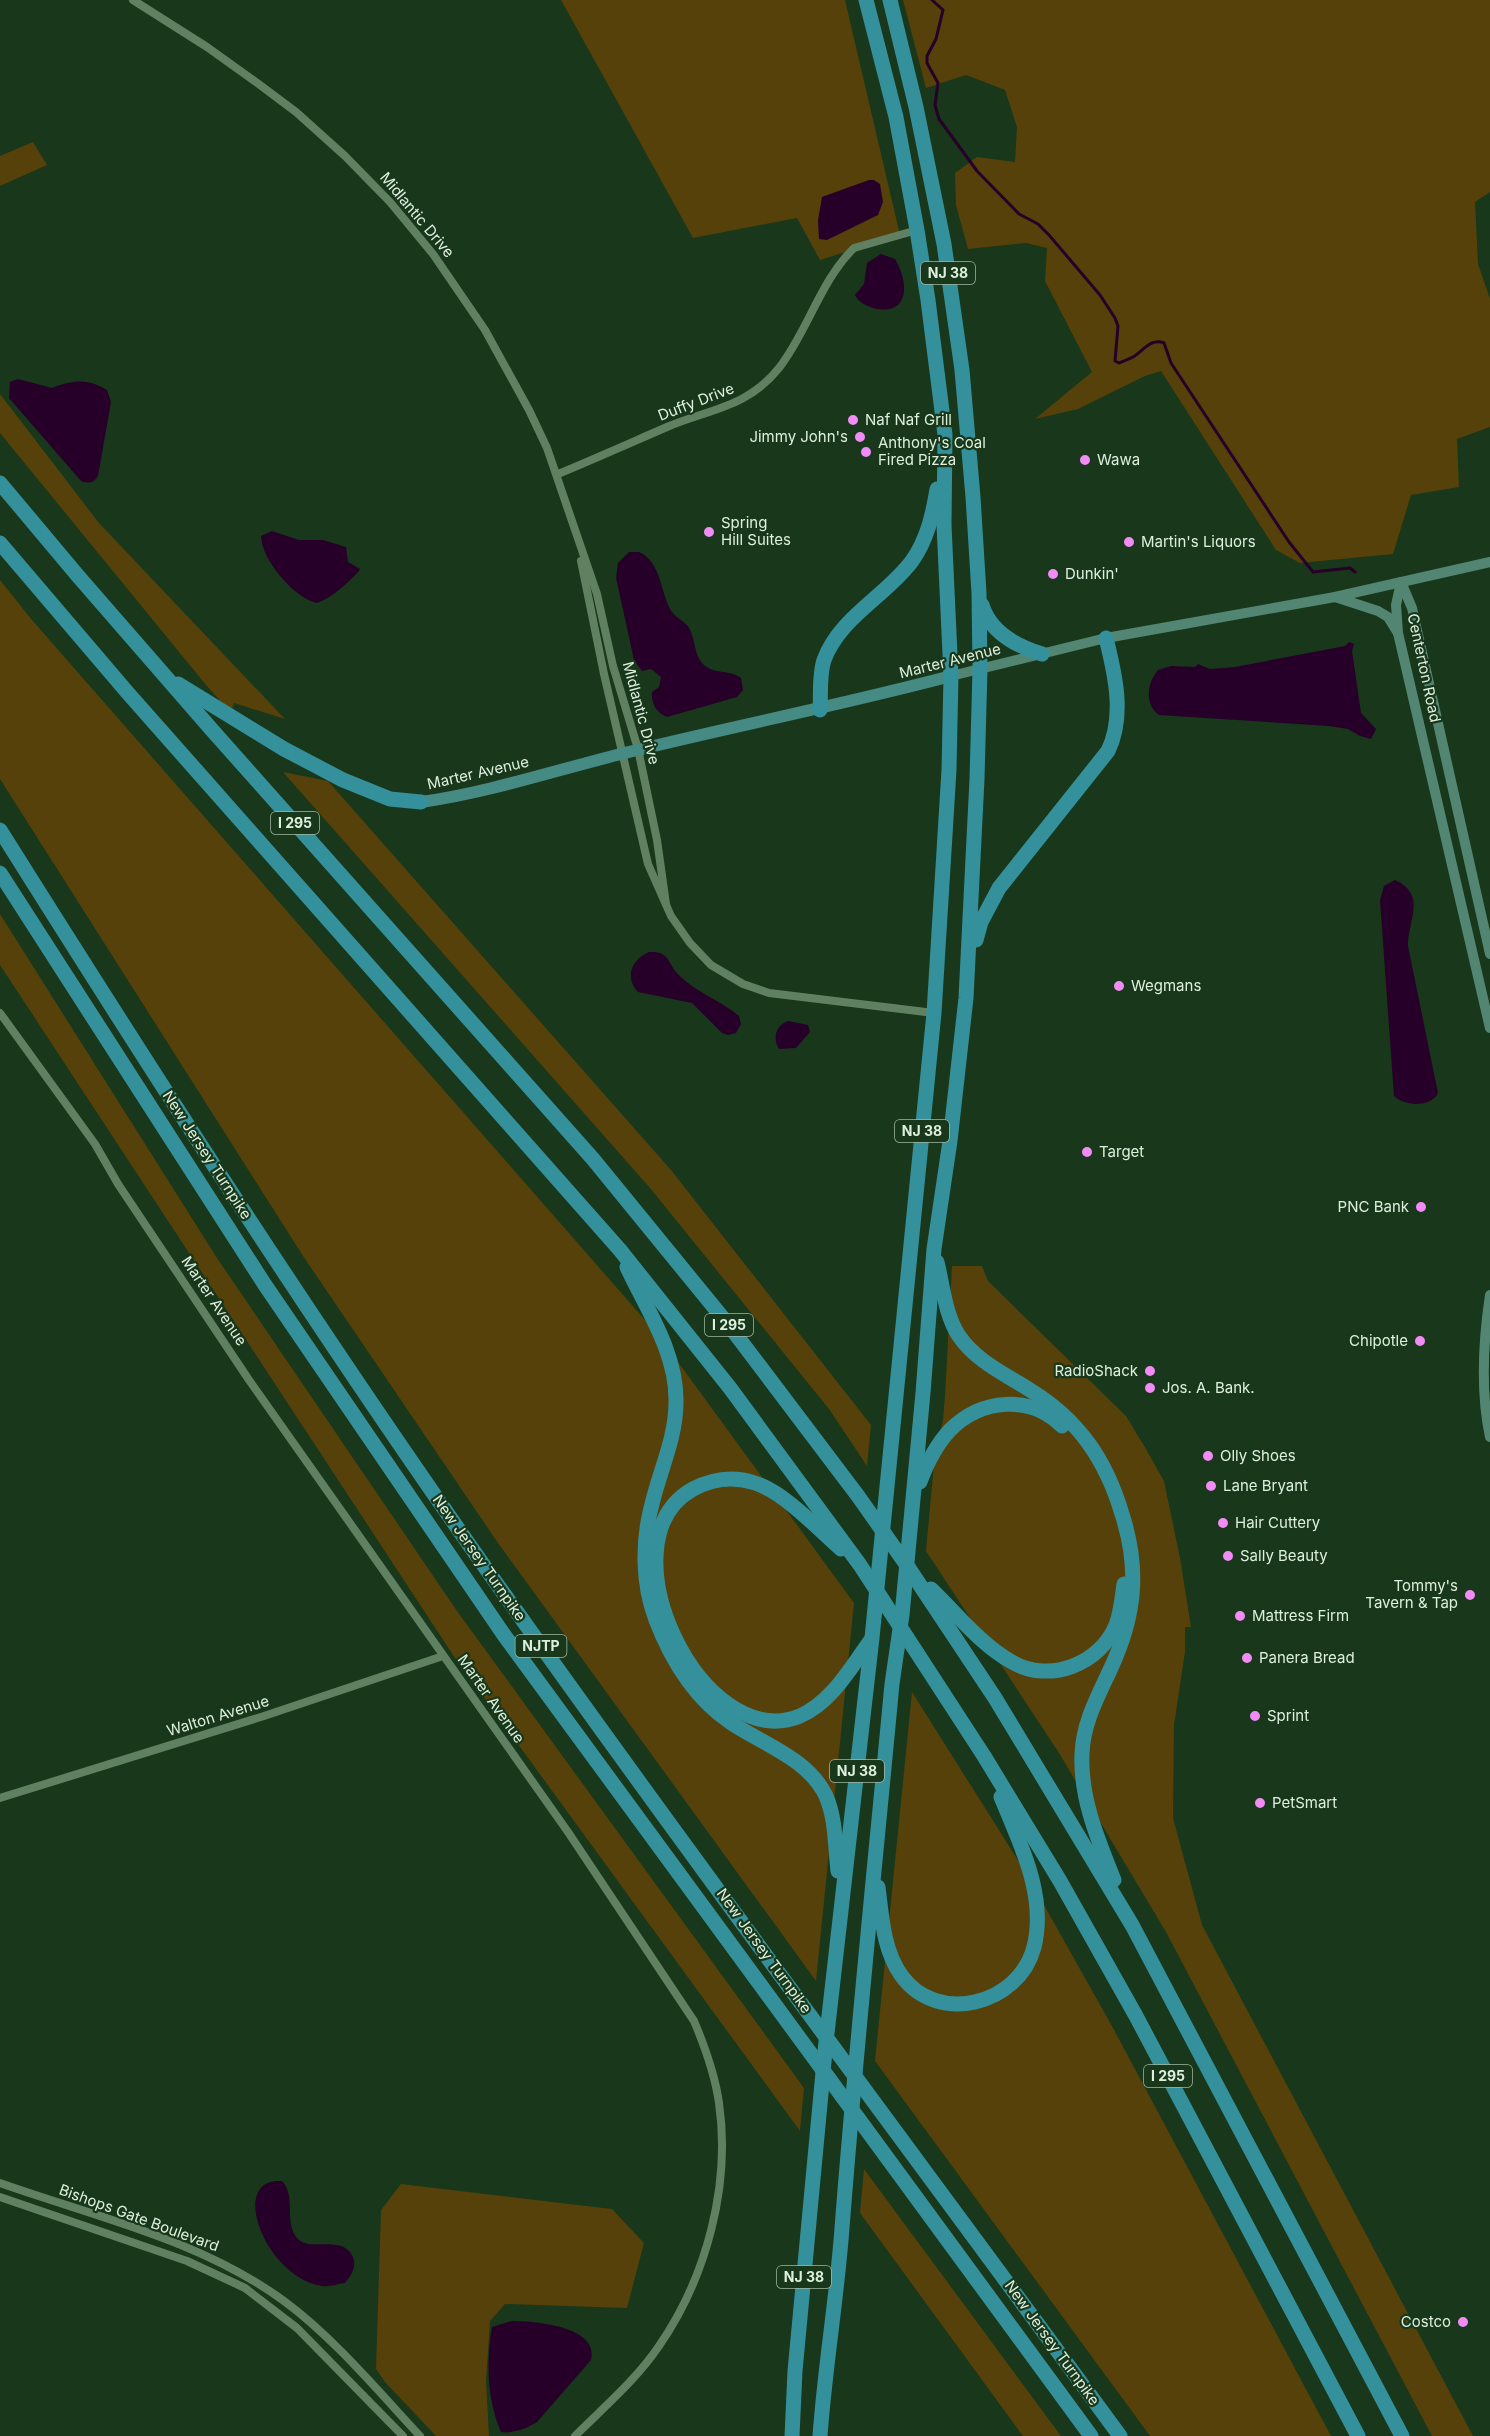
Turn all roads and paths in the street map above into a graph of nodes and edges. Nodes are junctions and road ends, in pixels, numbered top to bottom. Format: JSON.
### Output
{"nodes":[{"id":1,"x":133,"y":0,"type":"edge"},
{"id":2,"x":866,"y":0,"type":"edge"},
{"id":3,"x":890,"y":0,"type":"edge"},
{"id":4,"x":917,"y":230,"type":"junction"},
{"id":5,"x":945,"y":435,"type":"junction"},
{"id":6,"x":558,"y":474,"type":"junction"},
{"id":7,"x":0,"y":483,"type":"edge"},
{"id":8,"x":575,"y":533,"type":"junction"},
{"id":9,"x":0,"y":543,"type":"edge"},
{"id":10,"x":1490,"y":562,"type":"edge"},
{"id":11,"x":1401,"y":582,"type":"junction"},
{"id":12,"x":979,"y":593,"type":"junction"},
{"id":13,"x":1335,"y":597,"type":"junction"},
{"id":14,"x":1398,"y":633,"type":"junction"},
{"id":15,"x":1106,"y":638,"type":"junction"},
{"id":16,"x":1042,"y":654,"type":"junction"},
{"id":17,"x":980,"y":669,"type":"junction"},
{"id":18,"x":164,"y":676,"type":"junction"},
{"id":19,"x":951,"y":676,"type":"junction"},
{"id":20,"x":820,"y":710,"type":"junction"},
{"id":21,"x":638,"y":749,"type":"junction"},
{"id":22,"x":622,"y":753,"type":"junction"},
{"id":23,"x":421,"y":802,"type":"joint"},
{"id":24,"x":0,"y":830,"type":"edge"},
{"id":25,"x":0,"y":873,"type":"edge"},
{"id":26,"x":666,"y":904,"type":"junction"},
{"id":27,"x":1490,"y":954,"type":"edge"},
{"id":28,"x":968,"y":965,"type":"junction"},
{"id":29,"x":0,"y":1013,"type":"edge"},
{"id":30,"x":934,"y":1013,"type":"junction"},
{"id":31,"x":1490,"y":1028,"type":"edge"},
{"id":32,"x":934,"y":1249,"type":"junction"},
{"id":33,"x":620,"y":1251,"type":"junction"},
{"id":34,"x":1490,"y":1295,"type":"edge"},
{"id":35,"x":1490,"y":1437,"type":"edge"},
{"id":36,"x":911,"y":1518,"type":"junction"},
{"id":37,"x":860,"y":1565,"type":"junction"},
{"id":38,"x":908,"y":1567,"type":"junction"},
{"id":39,"x":872,"y":1638,"type":"junction"},
{"id":40,"x":443,"y":1656,"type":"junction"},
{"id":41,"x":984,"y":1755,"type":"junction"},
{"id":42,"x":0,"y":1798,"type":"edge"},
{"id":43,"x":875,"y":1860,"type":"junction"},
{"id":44,"x":840,"y":1904,"type":"junction"},
{"id":45,"x":1132,"y":1925,"type":"junction"},
{"id":46,"x":0,"y":2183,"type":"edge"},
{"id":47,"x":0,"y":2197,"type":"edge"},
{"id":48,"x":403,"y":2436,"type":"edge"},
{"id":49,"x":420,"y":2436,"type":"edge"},
{"id":50,"x":575,"y":2436,"type":"edge"},
{"id":51,"x":792,"y":2436,"type":"edge"},
{"id":52,"x":820,"y":2436,"type":"edge"},
{"id":53,"x":1092,"y":2436,"type":"edge"},
{"id":54,"x":1120,"y":2436,"type":"edge"},
{"id":55,"x":1358,"y":2436,"type":"edge"},
{"id":56,"x":1402,"y":2436,"type":"edge"}],
"edges":[{"from":1,"to":6,"type":"street","name":"Midlantic Drive"},
{"from":2,"to":4,"type":"highway","number":"NJ 38"},
{"from":3,"to":12,"type":"highway","number":"NJ 38"},
{"from":4,"to":5,"type":"highway","number":"NJ 38"},
{"from":4,"to":6,"type":"street","name":"Duffy Drive"},
{"from":5,"to":19,"type":"highway","number":"NJ 38"},
{"from":5,"to":20,"type":"highway"},
{"from":6,"to":8,"type":"street","name":"Midlantic Drive"},
{"from":7,"to":18,"type":"highway","number":"I 295"},
{"from":8,"to":21,"type":"street","name":"Midlantic Drive"},
{"from":8,"to":22,"type":"street","name":"Midlantic Drive"},
{"from":9,"to":33,"type":"highway","number":"I 295"},
{"from":10,"to":11,"type":"main road","name":"Marter Avenue"},
{"from":11,"to":13,"type":"main road","name":"Marter Avenue"},
{"from":11,"to":14,"type":"main road","name":"Centerton Road"},
{"from":11,"to":27,"type":"main road","name":"Centerton Road"},
{"from":12,"to":16,"type":"highway"},
{"from":12,"to":17,"type":"highway","number":"NJ 38"},
{"from":13,"to":14,"type":"main road"},
{"from":13,"to":15,"type":"main road","name":"Marter Avenue"},
{"from":14,"to":31,"type":"main road","name":"Centerton Road"},
{"from":15,"to":16,"type":"main road","name":"Marter Avenue"},
{"from":15,"to":28,"type":"highway"},
{"from":16,"to":17,"type":"main road","name":"Marter Avenue"},
{"from":17,"to":19,"type":"main road","name":"Marter Avenue"},
{"from":17,"to":28,"type":"highway","number":"NJ 38"},
{"from":18,"to":23,"type":"highway"},
{"from":18,"to":38,"type":"highway","number":"I 295"},
{"from":19,"to":20,"type":"main road","name":"Marter Avenue"},
{"from":19,"to":30,"type":"highway","number":"NJ 38"},
{"from":20,"to":21,"type":"main road","name":"Marter Avenue"},
{"from":21,"to":22,"type":"main road","name":"Marter Avenue"},
{"from":21,"to":26,"type":"street","name":"Midlantic Drive"},
{"from":22,"to":23,"type":"main road","name":"Marter Avenue"},
{"from":22,"to":26,"type":"street","name":"Midlantic Drive"},
{"from":24,"to":54,"type":"highway","name":"New Jersey Turnpike","number":"NJTP"},
{"from":25,"to":53,"type":"highway","name":"New Jersey Turnpike","number":"NJTP"},
{"from":26,"to":30,"type":"street","name":"Midlantic Drive"},
{"from":28,"to":32,"type":"highway","number":"NJ 38"},
{"from":29,"to":40,"type":"street","name":"Marter Avenue"},
{"from":30,"to":39,"type":"highway","number":"NJ 38"},
{"from":32,"to":36,"type":"highway","number":"NJ 38"},
{"from":32,"to":45,"type":"highway"},
{"from":33,"to":37,"type":"highway","number":"I 295"},
{"from":33,"to":44,"type":"highway"},
{"from":34,"to":35,"type":"main road"},
{"from":36,"to":38,"type":"highway"},
{"from":36,"to":43,"type":"highway","number":"NJ 38"},
{"from":37,"to":39,"type":"highway"},
{"from":37,"to":41,"type":"highway","number":"I 295"},
{"from":38,"to":45,"type":"highway","number":"I 295"},
{"from":39,"to":44,"type":"highway","number":"NJ 38"},
{"from":40,"to":42,"type":"street","name":"Walton Avenue"},
{"from":40,"to":50,"type":"street","name":"Marter Avenue"},
{"from":41,"to":43,"type":"highway"},
{"from":41,"to":55,"type":"highway","number":"I 295"},
{"from":43,"to":52,"type":"highway","number":"NJ 38"},
{"from":44,"to":51,"type":"highway","number":"NJ 38"},
{"from":45,"to":56,"type":"highway","number":"I 295"},
{"from":46,"to":49,"type":"street","name":"Bishops Gate Boulevard"},
{"from":47,"to":48,"type":"street","name":"Bishops Gate Boulevard"}]}
